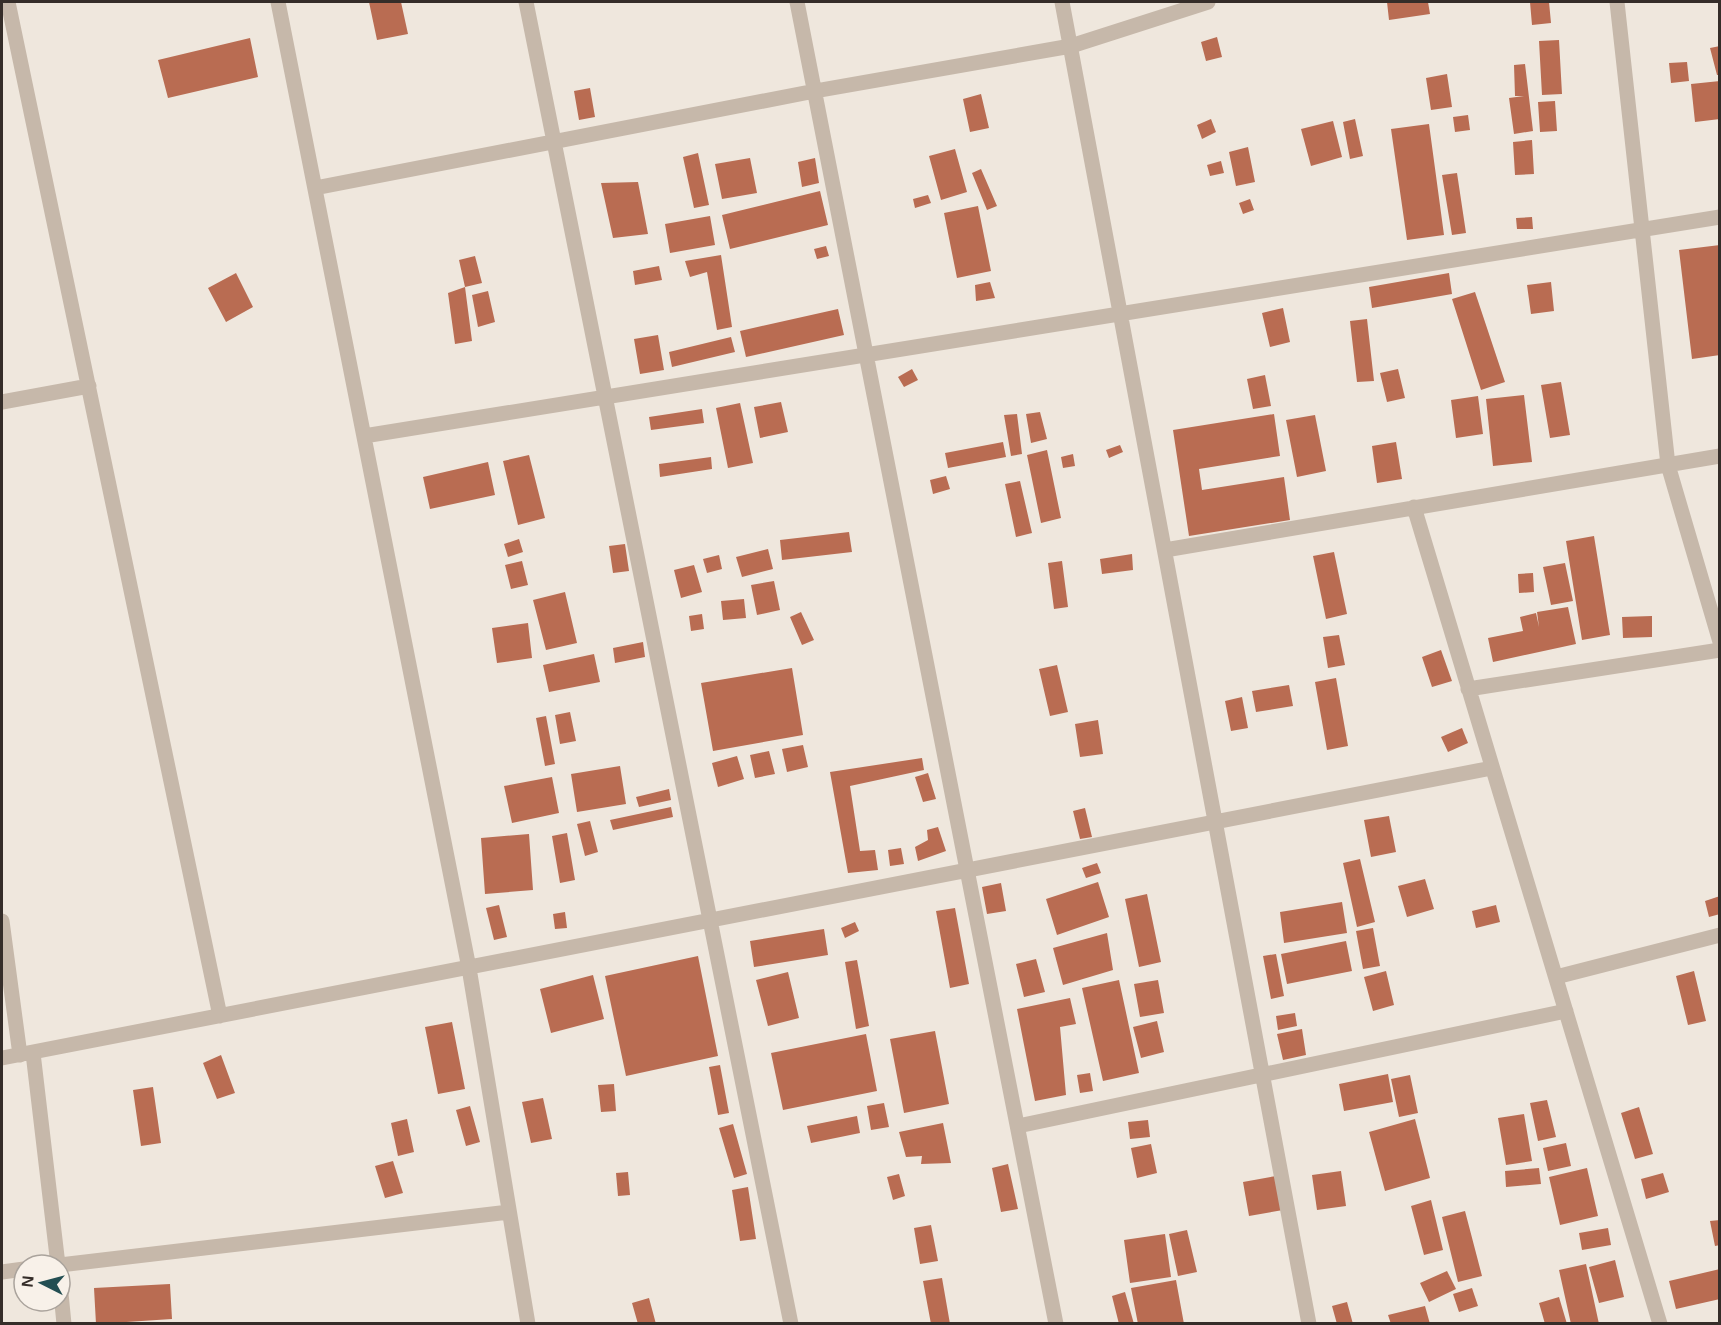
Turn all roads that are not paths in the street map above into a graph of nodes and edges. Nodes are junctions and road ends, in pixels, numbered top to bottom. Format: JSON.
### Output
{"nodes":[{"id":1,"x":8,"y":2,"type":"edge"},
{"id":2,"x":278,"y":2,"type":"edge"},
{"id":3,"x":526,"y":2,"type":"edge"},
{"id":4,"x":797,"y":2,"type":"edge"},
{"id":5,"x":1062,"y":2,"type":"edge"},
{"id":6,"x":1208,"y":2,"type":"edge"},
{"id":7,"x":1617,"y":2,"type":"edge"},
{"id":8,"x":1071,"y":46,"type":"junction"},
{"id":9,"x":815,"y":91,"type":"junction"},
{"id":10,"x":554,"y":142,"type":"junction"},
{"id":11,"x":315,"y":188,"type":"junction"},
{"id":12,"x":1719,"y":217,"type":"edge"},
{"id":13,"x":1642,"y":230,"type":"junction"},
{"id":14,"x":1121,"y":314,"type":"junction"},
{"id":15,"x":866,"y":355,"type":"junction"},
{"id":16,"x":88,"y":386,"type":"junction"},
{"id":17,"x":606,"y":397,"type":"junction"},
{"id":18,"x":2,"y":402,"type":"edge"},
{"id":19,"x":364,"y":436,"type":"junction"},
{"id":20,"x":1719,"y":456,"type":"edge"},
{"id":21,"x":1668,"y":465,"type":"junction"},
{"id":22,"x":1414,"y":507,"type":"junction"},
{"id":23,"x":1165,"y":550,"type":"junction"},
{"id":24,"x":1719,"y":642,"type":"edge"},
{"id":25,"x":1719,"y":650,"type":"edge"},
{"id":26,"x":1468,"y":689,"type":"junction"},
{"id":27,"x":1492,"y":768,"type":"junction"},
{"id":28,"x":1216,"y":822,"type":"junction"},
{"id":29,"x":968,"y":871,"type":"junction"},
{"id":30,"x":2,"y":921,"type":"edge"},
{"id":31,"x":710,"y":921,"type":"junction"},
{"id":32,"x":1719,"y":935,"type":"edge"},
{"id":33,"x":469,"y":968,"type":"junction"},
{"id":34,"x":1556,"y":976,"type":"junction"},
{"id":35,"x":1566,"y":1011,"type":"junction"},
{"id":36,"x":220,"y":1016,"type":"junction"},
{"id":37,"x":26,"y":1054,"type":"junction"},
{"id":38,"x":2,"y":1058,"type":"edge"},
{"id":39,"x":1263,"y":1075,"type":"junction"},
{"id":40,"x":1018,"y":1125,"type":"junction"},
{"id":41,"x":509,"y":1212,"type":"junction"},
{"id":42,"x":57,"y":1253,"type":"edge"},
{"id":43,"x":72,"y":1263,"type":"edge"},
{"id":44,"x":528,"y":1323,"type":"edge"},
{"id":45,"x":791,"y":1323,"type":"edge"},
{"id":46,"x":1056,"y":1323,"type":"edge"},
{"id":47,"x":1310,"y":1323,"type":"edge"},
{"id":48,"x":1660,"y":1323,"type":"edge"}],
"edges":[{"from":1,"to":16,"type":"street"},
{"from":2,"to":11,"type":"street"},
{"from":3,"to":10,"type":"street"},
{"from":4,"to":9,"type":"street"},
{"from":5,"to":8,"type":"street"},
{"from":6,"to":8,"type":"street"},
{"from":7,"to":13,"type":"street"},
{"from":8,"to":9,"type":"street"},
{"from":8,"to":14,"type":"street"},
{"from":9,"to":10,"type":"street"},
{"from":9,"to":15,"type":"street"},
{"from":10,"to":11,"type":"street"},
{"from":10,"to":17,"type":"street"},
{"from":11,"to":19,"type":"street"},
{"from":12,"to":13,"type":"street"},
{"from":13,"to":14,"type":"street"},
{"from":13,"to":21,"type":"street"},
{"from":14,"to":15,"type":"street"},
{"from":14,"to":23,"type":"street"},
{"from":15,"to":17,"type":"street"},
{"from":15,"to":29,"type":"street"},
{"from":16,"to":18,"type":"street"},
{"from":16,"to":36,"type":"street"},
{"from":17,"to":19,"type":"street"},
{"from":17,"to":31,"type":"street"},
{"from":19,"to":33,"type":"street"},
{"from":20,"to":21,"type":"street"},
{"from":21,"to":22,"type":"street"},
{"from":21,"to":24,"type":"street"},
{"from":22,"to":23,"type":"street"},
{"from":22,"to":26,"type":"street"},
{"from":23,"to":28,"type":"street"},
{"from":25,"to":26,"type":"street"},
{"from":26,"to":27,"type":"street"},
{"from":27,"to":28,"type":"street"},
{"from":27,"to":34,"type":"street"},
{"from":28,"to":29,"type":"street"},
{"from":28,"to":39,"type":"street"},
{"from":29,"to":31,"type":"street"},
{"from":29,"to":40,"type":"street"},
{"from":30,"to":37,"type":"street"},
{"from":31,"to":33,"type":"street"},
{"from":31,"to":45,"type":"street"},
{"from":32,"to":34,"type":"street"},
{"from":33,"to":36,"type":"street"},
{"from":33,"to":41,"type":"street"},
{"from":34,"to":35,"type":"street"},
{"from":35,"to":39,"type":"street"},
{"from":35,"to":48,"type":"street"},
{"from":36,"to":37,"type":"street"},
{"from":37,"to":38,"type":"street"},
{"from":37,"to":42,"type":"street"},
{"from":39,"to":40,"type":"street"},
{"from":39,"to":47,"type":"street"},
{"from":40,"to":46,"type":"street"},
{"from":41,"to":43,"type":"street"},
{"from":41,"to":44,"type":"street"}]}
